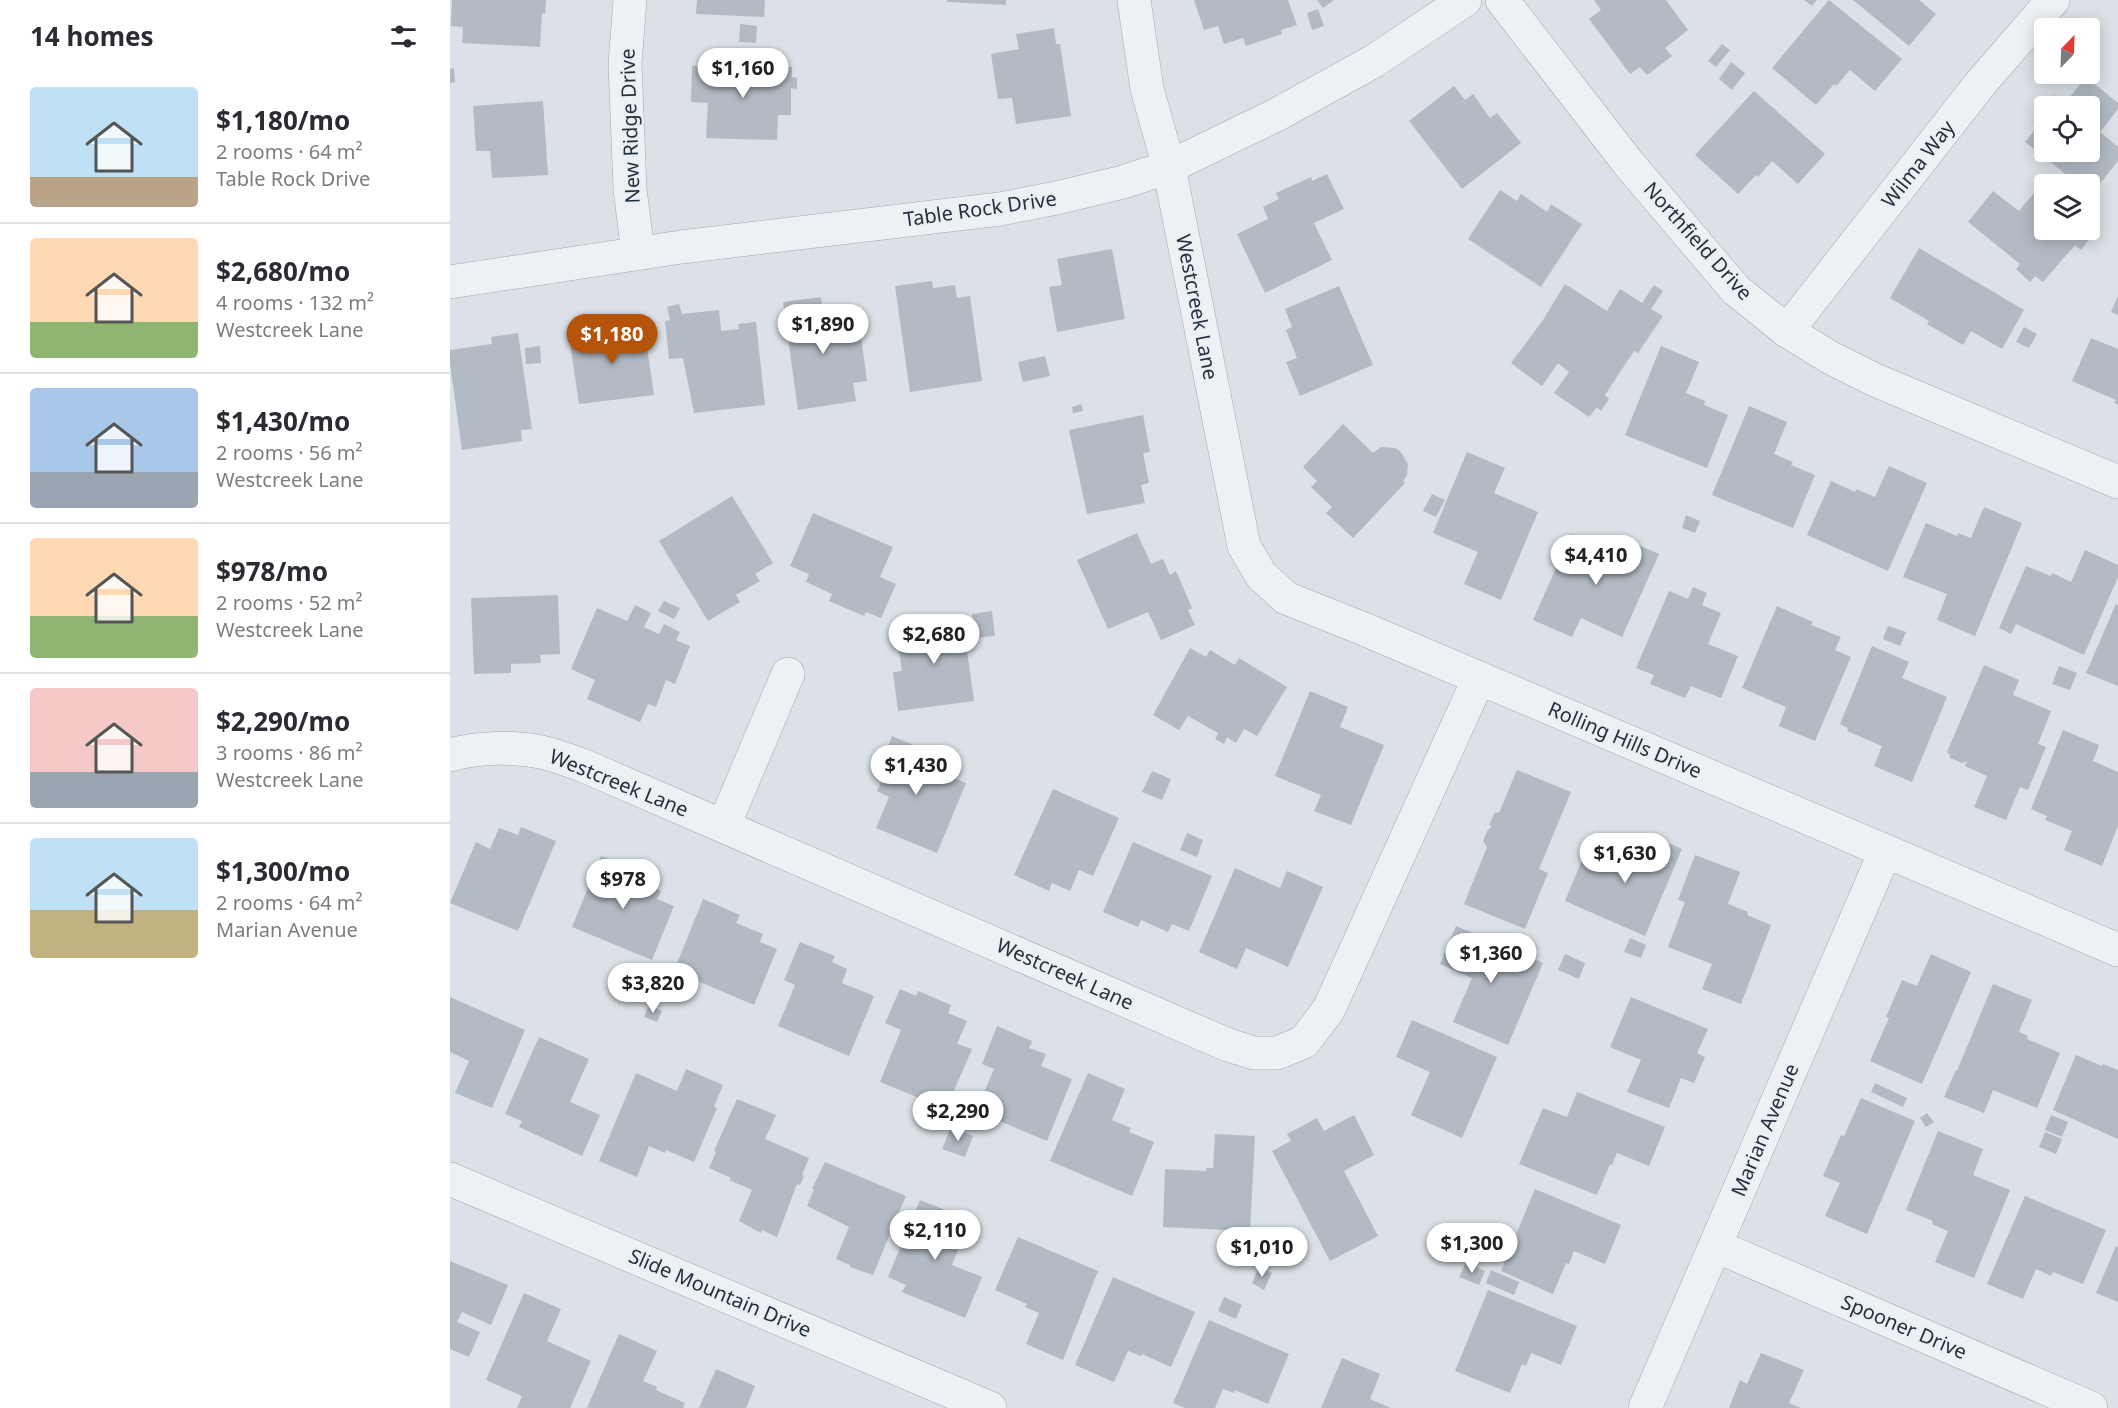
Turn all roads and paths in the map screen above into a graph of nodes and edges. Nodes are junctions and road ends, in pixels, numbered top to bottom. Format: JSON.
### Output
{"nodes":[{"id":1,"x":630,"y":0,"type":"edge"},
{"id":2,"x":1134,"y":0,"type":"edge"},
{"id":3,"x":1465,"y":0,"type":"edge"},
{"id":4,"x":1502,"y":0,"type":"edge"},
{"id":5,"x":2053,"y":0,"type":"edge"},
{"id":6,"x":1169,"y":167,"type":"junction"},
{"id":7,"x":638,"y":252,"type":"junction"},
{"id":8,"x":450,"y":282,"type":"edge"},
{"id":9,"x":1787,"y":331,"type":"junction"},
{"id":10,"x":1225,"y":447,"type":"joint"},
{"id":11,"x":2118,"y":482,"type":"edge"},
{"id":12,"x":788,"y":674,"type":"dead end"},
{"id":13,"x":1479,"y":678,"type":"junction"},
{"id":14,"x":450,"y":755,"type":"edge"},
{"id":15,"x":724,"y":825,"type":"junction"},
{"id":16,"x":1885,"y":852,"type":"junction"},
{"id":17,"x":2118,"y":950,"type":"edge"},
{"id":18,"x":450,"y":1179,"type":"edge"},
{"id":19,"x":1716,"y":1246,"type":"junction"},
{"id":20,"x":990,"y":1408,"type":"edge"},
{"id":21,"x":1645,"y":1408,"type":"edge"},
{"id":22,"x":2091,"y":1408,"type":"edge"}],
"edges":[{"from":1,"to":7,"type":"street","name":"New Ridge Drive"},
{"from":2,"to":6,"type":"street","name":"Westcreek Lane"},
{"from":3,"to":6,"type":"street","name":"Table Rock Drive"},
{"from":4,"to":9,"type":"street","name":"Northfield Drive"},
{"from":5,"to":9,"type":"street","name":"Wilma Way"},
{"from":6,"to":7,"type":"street","name":"Table Rock Drive"},
{"from":6,"to":10,"type":"street","name":"Westcreek Lane"},
{"from":7,"to":8,"type":"street","name":"Table Rock Drive"},
{"from":9,"to":11,"type":"street","name":"Northfield Drive"},
{"from":10,"to":13,"type":"street","name":"Rolling Hills Drive"},
{"from":12,"to":15,"type":"street"},
{"from":13,"to":15,"type":"street","name":"Westcreek Lane"},
{"from":13,"to":16,"type":"street","name":"Rolling Hills Drive"},
{"from":14,"to":15,"type":"street","name":"Westcreek Lane"},
{"from":16,"to":17,"type":"street","name":"Rolling Hills Drive"},
{"from":16,"to":19,"type":"street","name":"Marian Avenue"},
{"from":18,"to":20,"type":"street","name":"Slide Mountain Drive"},
{"from":19,"to":21,"type":"street","name":"Marian Avenue"},
{"from":19,"to":22,"type":"street","name":"Spooner Drive"}]}
